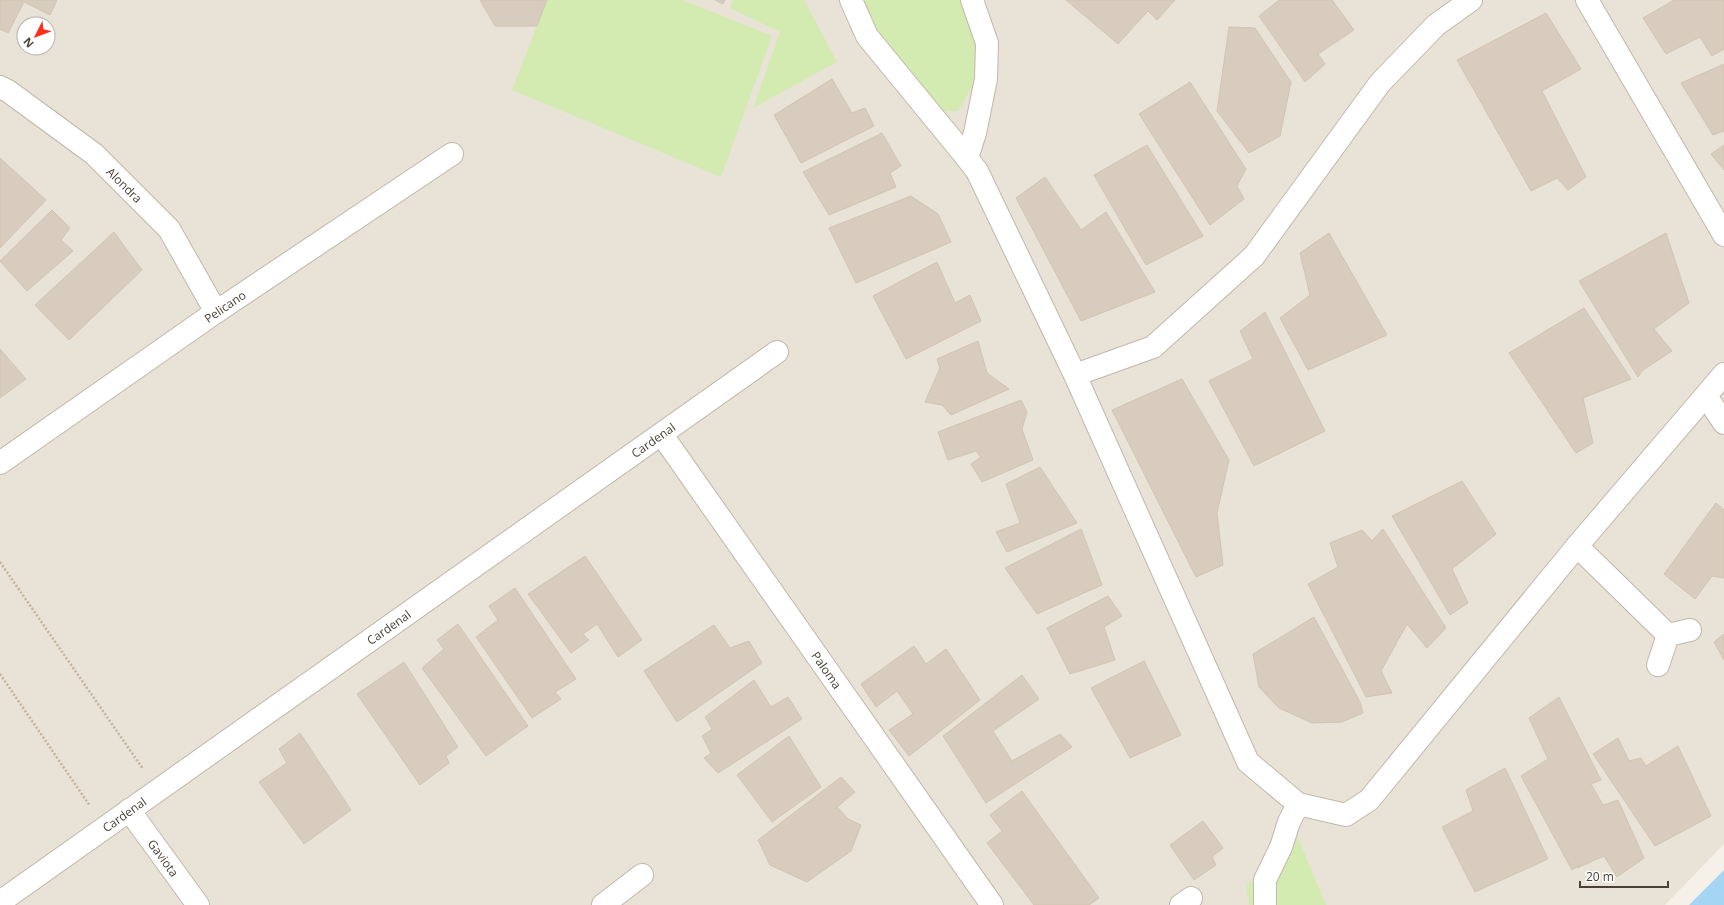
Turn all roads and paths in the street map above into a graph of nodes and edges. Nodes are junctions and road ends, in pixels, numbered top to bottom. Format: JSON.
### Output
{"nodes":[{"id":1,"x":851,"y":0,"type":"edge"},
{"id":2,"x":972,"y":0,"type":"edge"},
{"id":3,"x":1471,"y":0,"type":"edge"},
{"id":4,"x":1587,"y":0,"type":"edge"},
{"id":5,"x":0,"y":87,"type":"edge"},
{"id":6,"x":452,"y":154,"type":"dead end"},
{"id":7,"x":967,"y":158,"type":"junction"},
{"id":8,"x":1721,"y":226,"type":"edge"},
{"id":9,"x":216,"y":312,"type":"junction"},
{"id":10,"x":777,"y":352,"type":"dead end"},
{"id":11,"x":1724,"y":374,"type":"edge"},
{"id":12,"x":1075,"y":375,"type":"junction"},
{"id":13,"x":1706,"y":396,"type":"junction"},
{"id":14,"x":1724,"y":423,"type":"edge"},
{"id":15,"x":662,"y":435,"type":"junction"},
{"id":16,"x":0,"y":463,"type":"edge"},
{"id":17,"x":1577,"y":546,"type":"junction"},
{"id":18,"x":0,"y":562,"type":"edge"},
{"id":19,"x":1690,"y":630,"type":"dead end"},
{"id":20,"x":1668,"y":635,"type":"junction"},
{"id":21,"x":1658,"y":665,"type":"dead end"},
{"id":22,"x":0,"y":674,"type":"edge"},
{"id":23,"x":158,"y":790,"type":"junction"},
{"id":24,"x":1298,"y":804,"type":"junction"},
{"id":25,"x":129,"y":810,"type":"junction"},
{"id":26,"x":105,"y":828,"type":"junction"},
{"id":27,"x":642,"y":875,"type":"dead end"},
{"id":28,"x":0,"y":902,"type":"edge"},
{"id":29,"x":198,"y":905,"type":"edge"},
{"id":30,"x":602,"y":905,"type":"edge"},
{"id":31,"x":992,"y":905,"type":"edge"},
{"id":32,"x":1265,"y":905,"type":"edge"}],
"edges":[{"from":1,"to":7,"type":"street"},
{"from":2,"to":7,"type":"street"},
{"from":3,"to":12,"type":"street"},
{"from":4,"to":8,"type":"street"},
{"from":5,"to":9,"type":"street","name":"Alondra"},
{"from":6,"to":9,"type":"street","name":"Pelicano"},
{"from":7,"to":12,"type":"street"},
{"from":9,"to":16,"type":"street","name":"Pelicano"},
{"from":10,"to":15,"type":"street","name":"Cardenal"},
{"from":11,"to":13,"type":"street"},
{"from":12,"to":24,"type":"street"},
{"from":13,"to":14,"type":"street"},
{"from":13,"to":17,"type":"street"},
{"from":15,"to":23,"type":"street","name":"Cardenal"},
{"from":15,"to":31,"type":"street","name":"Paloma"},
{"from":17,"to":20,"type":"street"},
{"from":17,"to":24,"type":"street"},
{"from":18,"to":23,"type":"path"},
{"from":19,"to":20,"type":"street"},
{"from":20,"to":21,"type":"street"},
{"from":22,"to":26,"type":"path"},
{"from":23,"to":25,"type":"street","name":"Cardenal"},
{"from":24,"to":32,"type":"street"},
{"from":25,"to":26,"type":"street","name":"Cardenal"},
{"from":25,"to":29,"type":"street","name":"Gaviota"},
{"from":26,"to":28,"type":"street","name":"Cardenal"},
{"from":27,"to":30,"type":"street"}]}
